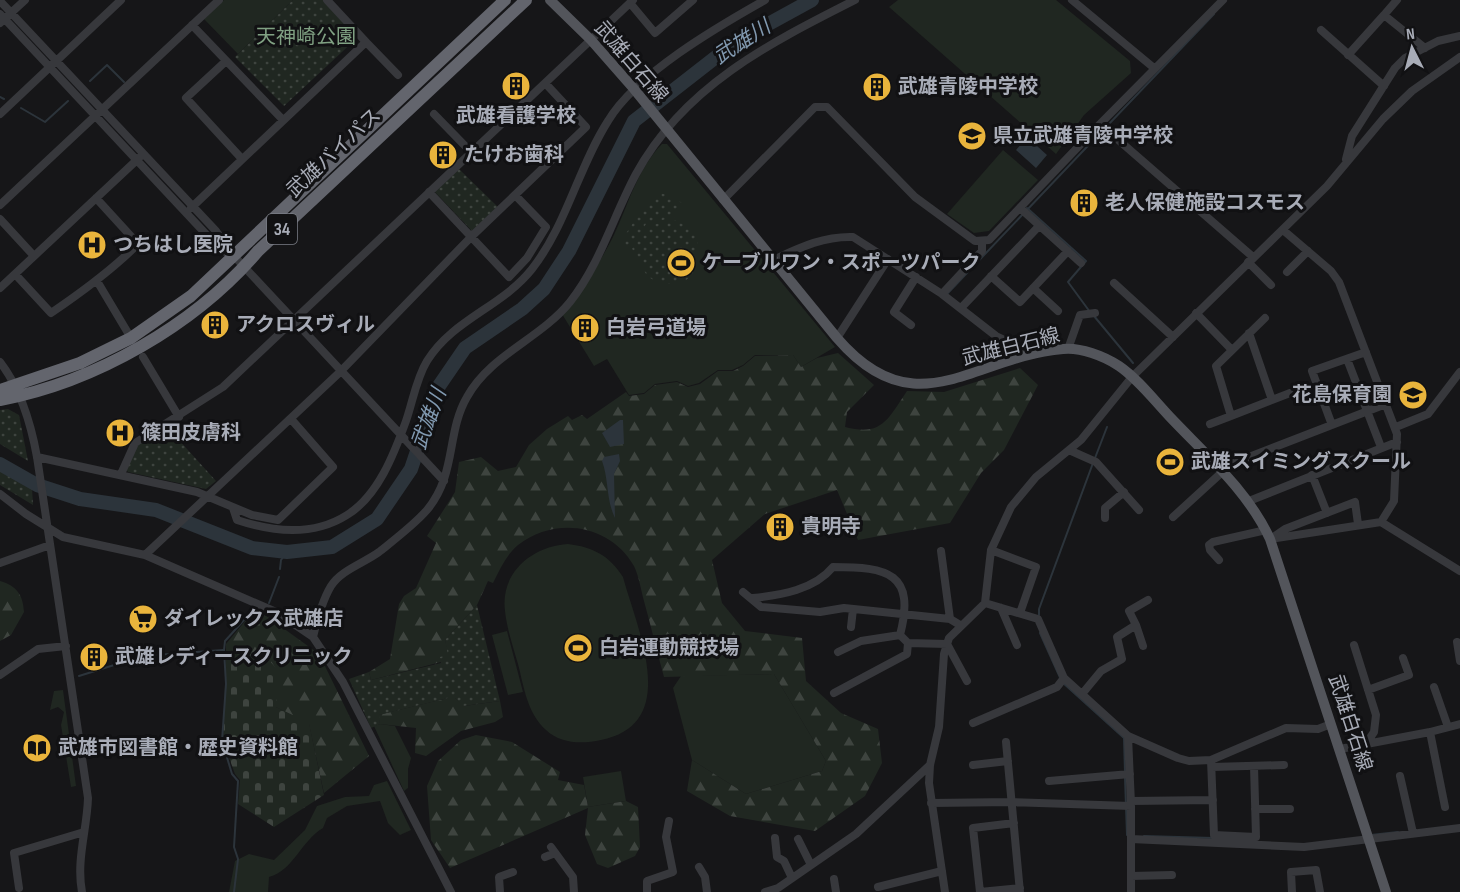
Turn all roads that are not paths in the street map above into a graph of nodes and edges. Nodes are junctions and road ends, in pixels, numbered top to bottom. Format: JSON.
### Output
{"nodes":[{"id":1,"x":25,"y":0,"type":"edge"},
{"id":2,"x":121,"y":0,"type":"edge"},
{"id":3,"x":219,"y":0,"type":"edge"},
{"id":4,"x":327,"y":0,"type":"edge"},
{"id":5,"x":505,"y":0,"type":"edge"},
{"id":6,"x":526,"y":0,"type":"edge"},
{"id":7,"x":550,"y":0,"type":"edge"},
{"id":8,"x":693,"y":0,"type":"edge"},
{"id":9,"x":765,"y":0,"type":"edge"},
{"id":10,"x":855,"y":0,"type":"edge"},
{"id":11,"x":1072,"y":0,"type":"edge"},
{"id":12,"x":1223,"y":0,"type":"edge"},
{"id":13,"x":1398,"y":0,"type":"edge"},
{"id":14,"x":0,"y":1,"type":"edge"},
{"id":15,"x":631,"y":1,"type":"edge"},
{"id":16,"x":1384,"y":15,"type":"junction"},
{"id":17,"x":4,"y":17,"type":"edge"},
{"id":18,"x":192,"y":25,"type":"junction"},
{"id":19,"x":1321,"y":30,"type":"dead end"},
{"id":20,"x":1460,"y":36,"type":"edge"},
{"id":21,"x":591,"y":39,"type":"junction"},
{"id":22,"x":366,"y":42,"type":"junction"},
{"id":23,"x":1425,"y":48,"type":"junction"},
{"id":24,"x":1348,"y":55,"type":"junction"},
{"id":25,"x":1460,"y":57,"type":"edge"},
{"id":26,"x":57,"y":61,"type":"junction"},
{"id":27,"x":226,"y":61,"type":"junction"},
{"id":28,"x":50,"y":67,"type":"junction"},
{"id":29,"x":1154,"y":68,"type":"junction"},
{"id":30,"x":398,"y":75,"type":"dead end"},
{"id":31,"x":546,"y":84,"type":"junction"},
{"id":32,"x":1384,"y":86,"type":"junction"},
{"id":33,"x":635,"y":90,"type":"junction"},
{"id":34,"x":102,"y":109,"type":"junction"},
{"id":35,"x":0,"y":114,"type":"edge"},
{"id":36,"x":434,"y":114,"type":"dead end"},
{"id":37,"x":95,"y":116,"type":"junction"},
{"id":38,"x":283,"y":120,"type":"junction"},
{"id":39,"x":1100,"y":124,"type":"junction"},
{"id":40,"x":664,"y":129,"type":"junction"},
{"id":41,"x":144,"y":153,"type":"junction"},
{"id":42,"x":471,"y":153,"type":"junction"},
{"id":43,"x":242,"y":159,"type":"junction"},
{"id":44,"x":136,"y":160,"type":"junction"},
{"id":45,"x":1346,"y":162,"type":"junction"},
{"id":46,"x":429,"y":192,"type":"junction"},
{"id":47,"x":515,"y":195,"type":"junction"},
{"id":48,"x":96,"y":198,"type":"junction"},
{"id":49,"x":723,"y":200,"type":"junction"},
{"id":50,"x":0,"y":205,"type":"edge"},
{"id":51,"x":193,"y":206,"type":"junction"},
{"id":52,"x":1023,"y":211,"type":"junction"},
{"id":53,"x":185,"y":213,"type":"junction"},
{"id":54,"x":0,"y":219,"type":"edge"},
{"id":55,"x":1039,"y":226,"type":"junction"},
{"id":56,"x":1283,"y":230,"type":"junction"},
{"id":57,"x":471,"y":237,"type":"junction"},
{"id":58,"x":982,"y":242,"type":"junction"},
{"id":59,"x":1068,"y":251,"type":"junction"},
{"id":60,"x":1308,"y":251,"type":"junction"},
{"id":61,"x":34,"y":256,"type":"junction"},
{"id":62,"x":235,"y":257,"type":"junction"},
{"id":63,"x":888,"y":259,"type":"junction"},
{"id":64,"x":773,"y":260,"type":"junction"},
{"id":65,"x":1251,"y":260,"type":"junction"},
{"id":66,"x":1081,"y":263,"type":"dead end"},
{"id":67,"x":244,"y":268,"type":"junction"},
{"id":68,"x":1287,"y":272,"type":"dead end"},
{"id":69,"x":15,"y":274,"type":"junction"},
{"id":70,"x":991,"y":276,"type":"junction"},
{"id":71,"x":916,"y":277,"type":"junction"},
{"id":72,"x":97,"y":281,"type":"junction"},
{"id":73,"x":1114,"y":283,"type":"dead end"},
{"id":74,"x":1271,"y":285,"type":"dead end"},
{"id":75,"x":0,"y":288,"type":"edge"},
{"id":76,"x":1033,"y":288,"type":"junction"},
{"id":77,"x":942,"y":294,"type":"junction"},
{"id":78,"x":961,"y":308,"type":"junction"},
{"id":79,"x":1058,"y":311,"type":"dead end"},
{"id":80,"x":1196,"y":313,"type":"junction"},
{"id":81,"x":1092,"y":314,"type":"dead end"},
{"id":82,"x":1265,"y":318,"type":"dead end"},
{"id":83,"x":293,"y":321,"type":"junction"},
{"id":84,"x":911,"y":325,"type":"dead end"},
{"id":85,"x":1249,"y":333,"type":"junction"},
{"id":86,"x":1173,"y":337,"type":"junction"},
{"id":87,"x":131,"y":338,"type":"junction"},
{"id":88,"x":837,"y":338,"type":"junction"},
{"id":89,"x":1068,"y":349,"type":"junction"},
{"id":90,"x":1232,"y":350,"type":"junction"},
{"id":91,"x":1366,"y":352,"type":"junction"},
{"id":92,"x":1036,"y":355,"type":"junction"},
{"id":93,"x":143,"y":357,"type":"dead end"},
{"id":94,"x":1347,"y":359,"type":"junction"},
{"id":95,"x":0,"y":362,"type":"edge"},
{"id":96,"x":340,"y":372,"type":"junction"},
{"id":97,"x":1460,"y":372,"type":"edge"},
{"id":98,"x":1132,"y":377,"type":"junction"},
{"id":99,"x":0,"y":390,"type":"edge"},
{"id":100,"x":17,"y":391,"type":"junction"},
{"id":101,"x":1290,"y":393,"type":"dead end"},
{"id":102,"x":0,"y":400,"type":"edge"},
{"id":103,"x":1272,"y":400,"type":"junction"},
{"id":104,"x":1386,"y":404,"type":"junction"},
{"id":105,"x":1367,"y":411,"type":"junction"},
{"id":106,"x":1231,"y":416,"type":"junction"},
{"id":107,"x":179,"y":417,"type":"junction"},
{"id":108,"x":291,"y":419,"type":"junction"},
{"id":109,"x":1210,"y":424,"type":"dead end"},
{"id":110,"x":1332,"y":425,"type":"junction"},
{"id":111,"x":1396,"y":427,"type":"junction"},
{"id":112,"x":402,"y":438,"type":"junction"},
{"id":113,"x":1397,"y":442,"type":"junction"},
{"id":114,"x":1382,"y":447,"type":"junction"},
{"id":115,"x":1069,"y":450,"type":"junction"},
{"id":116,"x":37,"y":459,"type":"junction"},
{"id":117,"x":1222,"y":473,"type":"junction"},
{"id":118,"x":121,"y":474,"type":"junction"},
{"id":119,"x":1312,"y":476,"type":"junction"},
{"id":120,"x":444,"y":481,"type":"junction"},
{"id":121,"x":1124,"y":492,"type":"junction"},
{"id":122,"x":0,"y":494,"type":"edge"},
{"id":123,"x":206,"y":499,"type":"junction"},
{"id":124,"x":1249,"y":501,"type":"junction"},
{"id":125,"x":233,"y":508,"type":"junction"},
{"id":126,"x":1139,"y":510,"type":"dead end"},
{"id":127,"x":1326,"y":513,"type":"junction"},
{"id":128,"x":1173,"y":517,"type":"dead end"},
{"id":129,"x":1104,"y":518,"type":"dead end"},
{"id":130,"x":1381,"y":522,"type":"junction"},
{"id":131,"x":1358,"y":524,"type":"junction"},
{"id":132,"x":47,"y":525,"type":"junction"},
{"id":133,"x":1268,"y":534,"type":"junction"},
{"id":134,"x":50,"y":545,"type":"junction"},
{"id":135,"x":991,"y":550,"type":"junction"},
{"id":136,"x":941,"y":551,"type":"dead end"},
{"id":137,"x":145,"y":555,"type":"junction"},
{"id":138,"x":1219,"y":560,"type":"dead end"},
{"id":139,"x":0,"y":563,"type":"edge"},
{"id":140,"x":1460,"y":570,"type":"edge"},
{"id":141,"x":743,"y":592,"type":"dead end"},
{"id":142,"x":753,"y":598,"type":"junction"},
{"id":143,"x":1148,"y":600,"type":"dead end"},
{"id":144,"x":985,"y":603,"type":"junction"},
{"id":145,"x":1001,"y":608,"type":"junction"},
{"id":146,"x":854,"y":609,"type":"junction"},
{"id":147,"x":1020,"y":613,"type":"junction"},
{"id":148,"x":905,"y":616,"type":"junction"},
{"id":149,"x":950,"y":619,"type":"junction"},
{"id":150,"x":960,"y":625,"type":"junction"},
{"id":151,"x":1136,"y":625,"type":"junction"},
{"id":152,"x":851,"y":627,"type":"dead end"},
{"id":153,"x":900,"y":635,"type":"junction"},
{"id":154,"x":313,"y":637,"type":"junction"},
{"id":155,"x":1458,"y":641,"type":"edge"},
{"id":156,"x":908,"y":643,"type":"junction"},
{"id":157,"x":947,"y":644,"type":"junction"},
{"id":158,"x":1017,"y":645,"type":"dead end"},
{"id":159,"x":1354,"y":645,"type":"dead end"},
{"id":160,"x":66,"y":646,"type":"junction"},
{"id":161,"x":1143,"y":646,"type":"dead end"},
{"id":162,"x":1449,"y":649,"type":"dead end"},
{"id":163,"x":838,"y":652,"type":"dead end"},
{"id":164,"x":1403,"y":658,"type":"dead end"},
{"id":165,"x":1460,"y":661,"type":"edge"},
{"id":166,"x":0,"y":675,"type":"edge"},
{"id":167,"x":1064,"y":678,"type":"junction"},
{"id":168,"x":967,"y":681,"type":"dead end"},
{"id":169,"x":1434,"y":687,"type":"dead end"},
{"id":170,"x":1368,"y":690,"type":"junction"},
{"id":171,"x":834,"y":693,"type":"dead end"},
{"id":172,"x":1082,"y":694,"type":"junction"},
{"id":173,"x":973,"y":723,"type":"dead end"},
{"id":174,"x":1331,"y":724,"type":"junction"},
{"id":175,"x":1460,"y":724,"type":"edge"},
{"id":176,"x":1448,"y":727,"type":"junction"},
{"id":177,"x":1430,"y":732,"type":"junction"},
{"id":178,"x":1128,"y":736,"type":"junction"},
{"id":179,"x":1006,"y":742,"type":"dead end"},
{"id":180,"x":1366,"y":744,"type":"junction"},
{"id":181,"x":1340,"y":749,"type":"junction"},
{"id":182,"x":1008,"y":762,"type":"junction"},
{"id":183,"x":1212,"y":763,"type":"junction"},
{"id":184,"x":930,"y":765,"type":"junction"},
{"id":185,"x":973,"y":765,"type":"dead end"},
{"id":186,"x":1284,"y":765,"type":"dead end"},
{"id":187,"x":1254,"y":766,"type":"junction"},
{"id":188,"x":1130,"y":774,"type":"junction"},
{"id":189,"x":1401,"y":777,"type":"dead end"},
{"id":190,"x":1048,"y":781,"type":"dead end"},
{"id":191,"x":1213,"y":800,"type":"junction"},
{"id":192,"x":1012,"y":802,"type":"junction"},
{"id":193,"x":931,"y":803,"type":"junction"},
{"id":194,"x":1131,"y":804,"type":"junction"},
{"id":195,"x":1445,"y":807,"type":"dead end"},
{"id":196,"x":1255,"y":809,"type":"junction"},
{"id":197,"x":1290,"y":809,"type":"dead end"},
{"id":198,"x":669,"y":821,"type":"dead end"},
{"id":199,"x":1014,"y":823,"type":"junction"},
{"id":200,"x":1460,"y":828,"type":"edge"},
{"id":201,"x":84,"y":832,"type":"junction"},
{"id":202,"x":1413,"y":833,"type":"junction"},
{"id":203,"x":775,"y":838,"type":"dead end"},
{"id":204,"x":1369,"y":838,"type":"junction"},
{"id":205,"x":798,"y":839,"type":"dead end"},
{"id":206,"x":1131,"y":839,"type":"junction"},
{"id":207,"x":544,"y":857,"type":"dead end"},
{"id":208,"x":811,"y":865,"type":"junction"},
{"id":209,"x":699,"y":867,"type":"dead end"},
{"id":210,"x":942,"y":871,"type":"junction"},
{"id":211,"x":513,"y":872,"type":"dead end"},
{"id":212,"x":1172,"y":875,"type":"dead end"},
{"id":213,"x":1131,"y":876,"type":"junction"},
{"id":214,"x":792,"y":878,"type":"junction"},
{"id":215,"x":834,"y":879,"type":"dead end"},
{"id":216,"x":878,"y":887,"type":"dead end"},
{"id":217,"x":19,"y":888,"type":"dead end"},
{"id":218,"x":1020,"y":890,"type":"edge"},
{"id":219,"x":82,"y":892,"type":"edge"},
{"id":220,"x":451,"y":892,"type":"edge"},
{"id":221,"x":500,"y":892,"type":"edge"},
{"id":222,"x":574,"y":892,"type":"edge"},
{"id":223,"x":647,"y":892,"type":"edge"},
{"id":224,"x":707,"y":892,"type":"edge"},
{"id":225,"x":765,"y":892,"type":"edge"},
{"id":226,"x":836,"y":892,"type":"edge"},
{"id":227,"x":945,"y":892,"type":"edge"},
{"id":228,"x":1131,"y":892,"type":"edge"},
{"id":229,"x":1292,"y":892,"type":"edge"},
{"id":230,"x":1320,"y":892,"type":"edge"},
{"id":231,"x":1386,"y":892,"type":"edge"}],
"edges":[{"from":1,"to":17,"type":"street"},
{"from":2,"to":26,"type":"street"},
{"from":3,"to":18,"type":"street"},
{"from":4,"to":22,"type":"street"},
{"from":5,"to":62,"type":"highway","name":"武雄バイパス","number":"34"},
{"from":6,"to":67,"type":"highway","name":"武雄バイパス","number":"34"},
{"from":7,"to":21,"type":"main road","name":"武雄白石線"},
{"from":8,"to":15,"type":"street"},
{"from":9,"to":33,"type":"street"},
{"from":10,"to":40,"type":"street"},
{"from":11,"to":29,"type":"street"},
{"from":12,"to":29,"type":"street"},
{"from":13,"to":16,"type":"street"},
{"from":14,"to":17,"type":"street"},
{"from":15,"to":21,"type":"street"},
{"from":16,"to":23,"type":"street"},
{"from":16,"to":24,"type":"street"},
{"from":17,"to":26,"type":"street"},
{"from":17,"to":28,"type":"street"},
{"from":18,"to":27,"type":"street"},
{"from":18,"to":34,"type":"street"},
{"from":19,"to":24,"type":"street"},
{"from":20,"to":23,"type":"street"},
{"from":21,"to":31,"type":"street"},
{"from":21,"to":33,"type":"main road","name":"武雄白石線"},
{"from":22,"to":30,"type":"street"},
{"from":22,"to":38,"type":"street"},
{"from":23,"to":32,"type":"street"},
{"from":24,"to":32,"type":"street"},
{"from":25,"to":45,"type":"street"},
{"from":26,"to":28,"type":"street"},
{"from":26,"to":34,"type":"street"},
{"from":27,"to":38,"type":"street"},
{"from":27,"to":43,"type":"street"},
{"from":28,"to":35,"type":"street"},
{"from":28,"to":37,"type":"street"},
{"from":29,"to":39,"type":"street"},
{"from":31,"to":42,"type":"street"},
{"from":31,"to":47,"type":"street"},
{"from":32,"to":45,"type":"street"},
{"from":33,"to":40,"type":"main road","name":"武雄白石線"},
{"from":33,"to":112,"type":"street"},
{"from":34,"to":37,"type":"street"},
{"from":34,"to":41,"type":"street"},
{"from":36,"to":42,"type":"street"},
{"from":37,"to":44,"type":"street"},
{"from":37,"to":50,"type":"street"},
{"from":38,"to":43,"type":"street"},
{"from":39,"to":52,"type":"street"},
{"from":39,"to":65,"type":"street"},
{"from":40,"to":49,"type":"main road","name":"武雄白石線"},
{"from":40,"to":120,"type":"street"},
{"from":41,"to":44,"type":"street"},
{"from":41,"to":51,"type":"street"},
{"from":42,"to":46,"type":"street"},
{"from":43,"to":51,"type":"street"},
{"from":44,"to":48,"type":"street"},
{"from":44,"to":53,"type":"street"},
{"from":45,"to":56,"type":"street"},
{"from":46,"to":57,"type":"street"},
{"from":46,"to":83,"type":"street"},
{"from":47,"to":57,"type":"street"},
{"from":47,"to":57,"type":"street"},
{"from":48,"to":61,"type":"street"},
{"from":48,"to":72,"type":"street"},
{"from":49,"to":58,"type":"street"},
{"from":49,"to":64,"type":"main road","name":"武雄白石線"},
{"from":51,"to":53,"type":"street"},
{"from":51,"to":62,"type":"street"},
{"from":52,"to":55,"type":"street"},
{"from":52,"to":58,"type":"street"},
{"from":53,"to":62,"type":"street"},
{"from":54,"to":61,"type":"street"},
{"from":55,"to":59,"type":"street"},
{"from":55,"to":70,"type":"street"},
{"from":56,"to":60,"type":"street"},
{"from":56,"to":65,"type":"street"},
{"from":57,"to":96,"type":"street"},
{"from":58,"to":77,"type":"street"},
{"from":59,"to":66,"type":"street"},
{"from":59,"to":76,"type":"street"},
{"from":60,"to":68,"type":"street"},
{"from":60,"to":91,"type":"street"},
{"from":61,"to":69,"type":"street"},
{"from":62,"to":67,"type":"street"},
{"from":62,"to":87,"type":"highway","name":"武雄バイパス","number":"34"},
{"from":63,"to":64,"type":"street"},
{"from":63,"to":71,"type":"street"},
{"from":63,"to":88,"type":"street"},
{"from":64,"to":88,"type":"main road","name":"武雄白石線"},
{"from":65,"to":74,"type":"street"},
{"from":65,"to":80,"type":"street"},
{"from":67,"to":83,"type":"street"},
{"from":67,"to":100,"type":"highway","name":"武雄バイパス","number":"34"},
{"from":69,"to":72,"type":"street"},
{"from":69,"to":75,"type":"street"},
{"from":70,"to":76,"type":"street"},
{"from":70,"to":78,"type":"street"},
{"from":71,"to":77,"type":"street"},
{"from":71,"to":84,"type":"street"},
{"from":72,"to":87,"type":"street"},
{"from":73,"to":86,"type":"street"},
{"from":76,"to":79,"type":"street"},
{"from":77,"to":78,"type":"street"},
{"from":78,"to":92,"type":"street"},
{"from":80,"to":86,"type":"street"},
{"from":80,"to":90,"type":"street"},
{"from":81,"to":89,"type":"street"},
{"from":82,"to":85,"type":"street"},
{"from":83,"to":96,"type":"street"},
{"from":83,"to":107,"type":"street"},
{"from":85,"to":90,"type":"street"},
{"from":85,"to":103,"type":"street"},
{"from":86,"to":98,"type":"street"},
{"from":87,"to":100,"type":"highway","name":"武雄バイパス","number":"34"},
{"from":88,"to":92,"type":"main road","name":"武雄白石線"},
{"from":89,"to":92,"type":"main road","name":"武雄白石線"},
{"from":89,"to":98,"type":"main road","name":"武雄白石線"},
{"from":90,"to":106,"type":"street"},
{"from":91,"to":94,"type":"street"},
{"from":91,"to":104,"type":"street"},
{"from":93,"to":107,"type":"street"},
{"from":94,"to":105,"type":"street"},
{"from":94,"to":110,"type":"street"},
{"from":95,"to":100,"type":"street"},
{"from":96,"to":108,"type":"street"},
{"from":96,"to":112,"type":"street"},
{"from":97,"to":111,"type":"street"},
{"from":98,"to":115,"type":"street"},
{"from":98,"to":117,"type":"main road","name":"武雄白石線"},
{"from":99,"to":100,"type":"highway","name":"武雄バイパス","number":"34"},
{"from":100,"to":102,"type":"highway","name":"武雄バイパス","number":"34"},
{"from":100,"to":116,"type":"street"},
{"from":101,"to":103,"type":"street"},
{"from":103,"to":106,"type":"street"},
{"from":104,"to":105,"type":"street"},
{"from":104,"to":111,"type":"street"},
{"from":105,"to":110,"type":"street"},
{"from":105,"to":114,"type":"street"},
{"from":106,"to":109,"type":"street"},
{"from":107,"to":118,"type":"street"},
{"from":108,"to":123,"type":"street"},
{"from":108,"to":125,"type":"street"},
{"from":110,"to":117,"type":"street"},
{"from":111,"to":113,"type":"street"},
{"from":112,"to":120,"type":"street"},
{"from":112,"to":125,"type":"street"},
{"from":113,"to":114,"type":"street"},
{"from":113,"to":130,"type":"street"},
{"from":114,"to":119,"type":"street"},
{"from":115,"to":121,"type":"street"},
{"from":115,"to":135,"type":"street"},
{"from":116,"to":118,"type":"street"},
{"from":116,"to":132,"type":"street"},
{"from":117,"to":124,"type":"main road","name":"武雄白石線"},
{"from":117,"to":128,"type":"street"},
{"from":118,"to":123,"type":"street"},
{"from":119,"to":124,"type":"street"},
{"from":119,"to":127,"type":"street"},
{"from":120,"to":154,"type":"street"},
{"from":121,"to":126,"type":"street"},
{"from":121,"to":129,"type":"street"},
{"from":122,"to":132,"type":"street"},
{"from":123,"to":125,"type":"street"},
{"from":123,"to":137,"type":"street"},
{"from":124,"to":133,"type":"main road","name":"武雄白石線"},
{"from":127,"to":131,"type":"street"},
{"from":127,"to":133,"type":"street"},
{"from":130,"to":131,"type":"street"},
{"from":130,"to":140,"type":"street"},
{"from":131,"to":133,"type":"street"},
{"from":132,"to":134,"type":"street"},
{"from":132,"to":137,"type":"street"},
{"from":133,"to":138,"type":"street"},
{"from":133,"to":174,"type":"main road","name":"武雄白石線"},
{"from":134,"to":139,"type":"street"},
{"from":134,"to":160,"type":"street"},
{"from":135,"to":144,"type":"street"},
{"from":135,"to":147,"type":"street"},
{"from":136,"to":149,"type":"street"},
{"from":137,"to":154,"type":"street"},
{"from":141,"to":142,"type":"street"},
{"from":142,"to":146,"type":"street"},
{"from":142,"to":148,"type":"street"},
{"from":143,"to":151,"type":"street"},
{"from":144,"to":145,"type":"street"},
{"from":144,"to":150,"type":"street"},
{"from":145,"to":147,"type":"street"},
{"from":145,"to":158,"type":"street"},
{"from":146,"to":148,"type":"street"},
{"from":146,"to":152,"type":"street"},
{"from":147,"to":167,"type":"street"},
{"from":148,"to":149,"type":"street"},
{"from":148,"to":153,"type":"street"},
{"from":149,"to":150,"type":"street"},
{"from":150,"to":157,"type":"street"},
{"from":151,"to":161,"type":"street"},
{"from":151,"to":172,"type":"street"},
{"from":153,"to":156,"type":"street"},
{"from":153,"to":163,"type":"street"},
{"from":154,"to":220,"type":"street"},
{"from":155,"to":162,"type":"street"},
{"from":155,"to":165,"type":"street"},
{"from":156,"to":157,"type":"street"},
{"from":156,"to":171,"type":"street"},
{"from":157,"to":168,"type":"street"},
{"from":157,"to":184,"type":"street"},
{"from":159,"to":170,"type":"street"},
{"from":160,"to":166,"type":"street"},
{"from":160,"to":201,"type":"street"},
{"from":164,"to":170,"type":"street"},
{"from":167,"to":172,"type":"street"},
{"from":167,"to":173,"type":"street"},
{"from":169,"to":176,"type":"street"},
{"from":170,"to":180,"type":"street"},
{"from":172,"to":178,"type":"street"},
{"from":174,"to":181,"type":"main road","name":"武雄白石線"},
{"from":174,"to":183,"type":"street"},
{"from":175,"to":176,"type":"street"},
{"from":176,"to":177,"type":"street"},
{"from":177,"to":180,"type":"street"},
{"from":177,"to":195,"type":"street"},
{"from":178,"to":183,"type":"street"},
{"from":178,"to":188,"type":"street"},
{"from":179,"to":182,"type":"street"},
{"from":180,"to":181,"type":"street"},
{"from":181,"to":204,"type":"main road","name":"武雄白石線"},
{"from":182,"to":185,"type":"street"},
{"from":182,"to":192,"type":"street"},
{"from":183,"to":187,"type":"street"},
{"from":183,"to":191,"type":"street"},
{"from":184,"to":193,"type":"street"},
{"from":184,"to":208,"type":"street"},
{"from":186,"to":187,"type":"street"},
{"from":187,"to":196,"type":"street"},
{"from":188,"to":190,"type":"street"},
{"from":188,"to":194,"type":"street"},
{"from":189,"to":202,"type":"street"},
{"from":191,"to":194,"type":"street"},
{"from":191,"to":196,"type":"street"},
{"from":192,"to":193,"type":"street"},
{"from":192,"to":194,"type":"street"},
{"from":192,"to":199,"type":"street"},
{"from":193,"to":210,"type":"street"},
{"from":194,"to":206,"type":"street"},
{"from":196,"to":197,"type":"street"},
{"from":198,"to":223,"type":"street"},
{"from":199,"to":218,"type":"street"},
{"from":199,"to":218,"type":"street"},
{"from":200,"to":202,"type":"street"},
{"from":201,"to":217,"type":"street"},
{"from":201,"to":219,"type":"street"},
{"from":202,"to":204,"type":"street"},
{"from":203,"to":214,"type":"street"},
{"from":204,"to":206,"type":"street"},
{"from":204,"to":231,"type":"main road","name":"武雄白石線"},
{"from":205,"to":208,"type":"street"},
{"from":206,"to":213,"type":"street"},
{"from":207,"to":222,"type":"street"},
{"from":208,"to":214,"type":"street"},
{"from":209,"to":224,"type":"street"},
{"from":210,"to":216,"type":"street"},
{"from":210,"to":227,"type":"street"},
{"from":211,"to":221,"type":"street"},
{"from":212,"to":213,"type":"street"},
{"from":213,"to":228,"type":"street"},
{"from":214,"to":225,"type":"street"},
{"from":215,"to":226,"type":"street"},
{"from":229,"to":230,"type":"street"}]}
